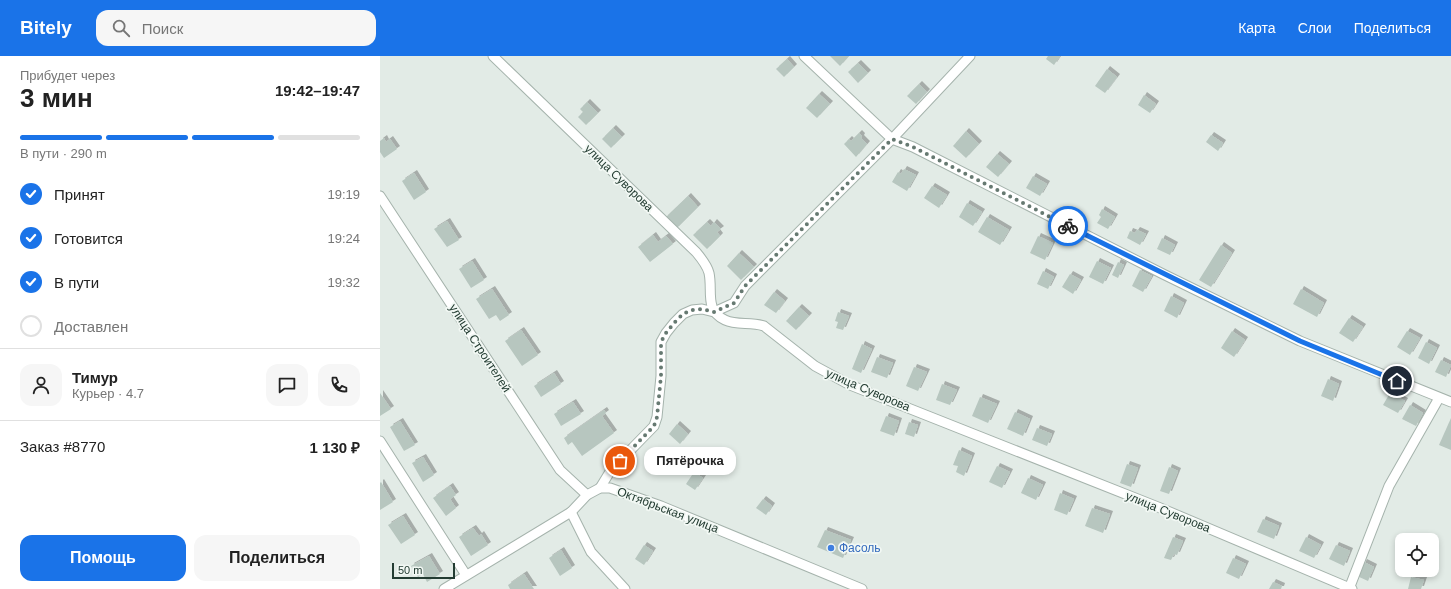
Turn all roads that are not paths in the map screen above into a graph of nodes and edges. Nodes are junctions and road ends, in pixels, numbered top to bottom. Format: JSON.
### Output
{"nodes":[{"id":1,"x":493,"y":56,"type":"edge"},
{"id":2,"x":804,"y":56,"type":"edge"},
{"id":3,"x":970,"y":56,"type":"edge"},
{"id":4,"x":892,"y":139,"type":"junction"},
{"id":5,"x":380,"y":196,"type":"edge"},
{"id":6,"x":714,"y":312,"type":"junction"},
{"id":7,"x":1439,"y":398,"type":"junction"},
{"id":8,"x":1451,"y":402,"type":"edge"},
{"id":9,"x":380,"y":441,"type":"edge"},
{"id":10,"x":600,"y":488,"type":"junction"},
{"id":11,"x":587,"y":495,"type":"junction"},
{"id":12,"x":571,"y":512,"type":"junction"},
{"id":13,"x":466,"y":575,"type":"junction"},
{"id":14,"x":444,"y":589,"type":"edge"},
{"id":15,"x":625,"y":589,"type":"edge"},
{"id":16,"x":862,"y":589,"type":"edge"},
{"id":17,"x":1350,"y":589,"type":"edge"}],
"edges":[{"from":1,"to":6,"type":"street","name":"улица Суворова"},
{"from":2,"to":4,"type":"street"},
{"from":3,"to":4,"type":"street"},
{"from":4,"to":6,"type":"street"},
{"from":4,"to":7,"type":"street"},
{"from":5,"to":11,"type":"street","name":"улица Строителей"},
{"from":6,"to":10,"type":"street"},
{"from":6,"to":17,"type":"street","name":"улица Суворова"},
{"from":7,"to":8,"type":"street"},
{"from":7,"to":17,"type":"street"},
{"from":9,"to":13,"type":"street"},
{"from":10,"to":11,"type":"street","name":"Октябрьская улица"},
{"from":10,"to":16,"type":"street","name":"Октябрьская улица"},
{"from":11,"to":12,"type":"street","name":"Октябрьская улица"},
{"from":12,"to":13,"type":"street","name":"Октябрьская улица"},
{"from":12,"to":15,"type":"street"},
{"from":13,"to":14,"type":"street","name":"Октябрьская улица"}]}
